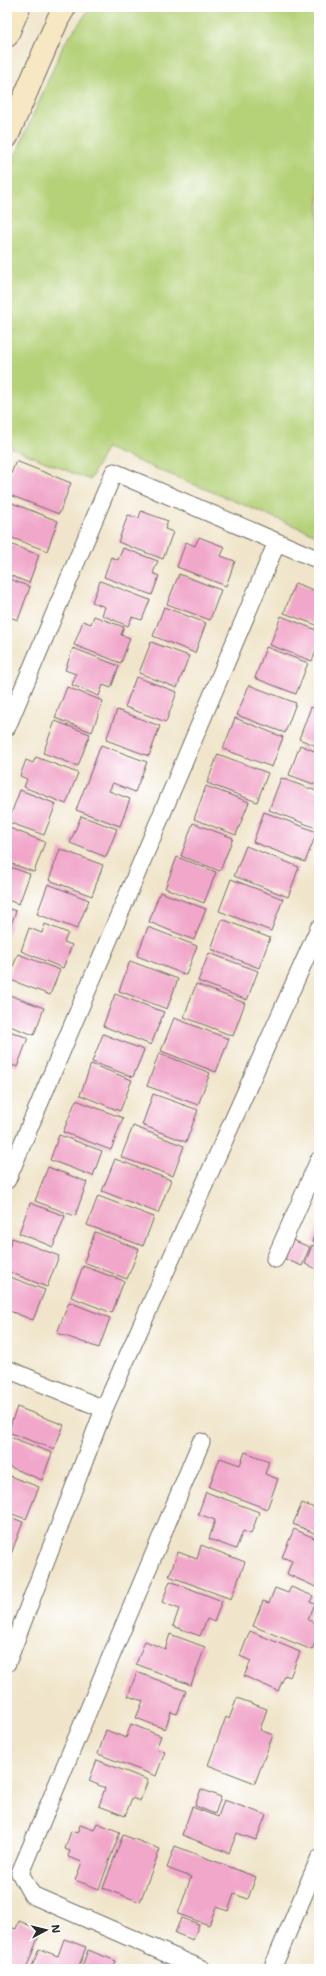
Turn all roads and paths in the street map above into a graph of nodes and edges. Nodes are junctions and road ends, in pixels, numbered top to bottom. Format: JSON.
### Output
{"nodes":[{"id":1,"x":19,"y":7,"type":"edge"},
{"id":2,"x":65,"y":7,"type":"edge"},
{"id":3,"x":7,"y":36,"type":"edge"},
{"id":4,"x":7,"y":137,"type":"edge"},
{"id":5,"x":277,"y":542,"type":"junction"},
{"id":6,"x":319,"y":560,"type":"edge"},
{"id":7,"x":7,"y":727,"type":"edge"},
{"id":8,"x":319,"y":928,"type":"edge"},
{"id":9,"x":319,"y":1160,"type":"edge"},
{"id":10,"x":7,"y":1180,"type":"edge"},
{"id":11,"x":274,"y":1259,"type":"dead end"},
{"id":12,"x":7,"y":1369,"type":"edge"},
{"id":13,"x":104,"y":1409,"type":"junction"},
{"id":14,"x":201,"y":1442,"type":"dead end"},
{"id":15,"x":7,"y":1663,"type":"edge"},
{"id":16,"x":319,"y":1859,"type":"edge"},
{"id":17,"x":202,"y":1969,"type":"edge"},
{"id":18,"x":272,"y":1969,"type":"edge"}],
"edges":[{"from":1,"to":3,"type":"street"},
{"from":2,"to":4,"type":"street"},
{"from":5,"to":6,"type":"street"},
{"from":5,"to":7,"type":"street"},
{"from":5,"to":10,"type":"street"},
{"from":8,"to":13,"type":"street"},
{"from":9,"to":11,"type":"street"},
{"from":12,"to":13,"type":"street"},
{"from":13,"to":15,"type":"street"},
{"from":14,"to":17,"type":"street"},
{"from":16,"to":18,"type":"street"}]}
